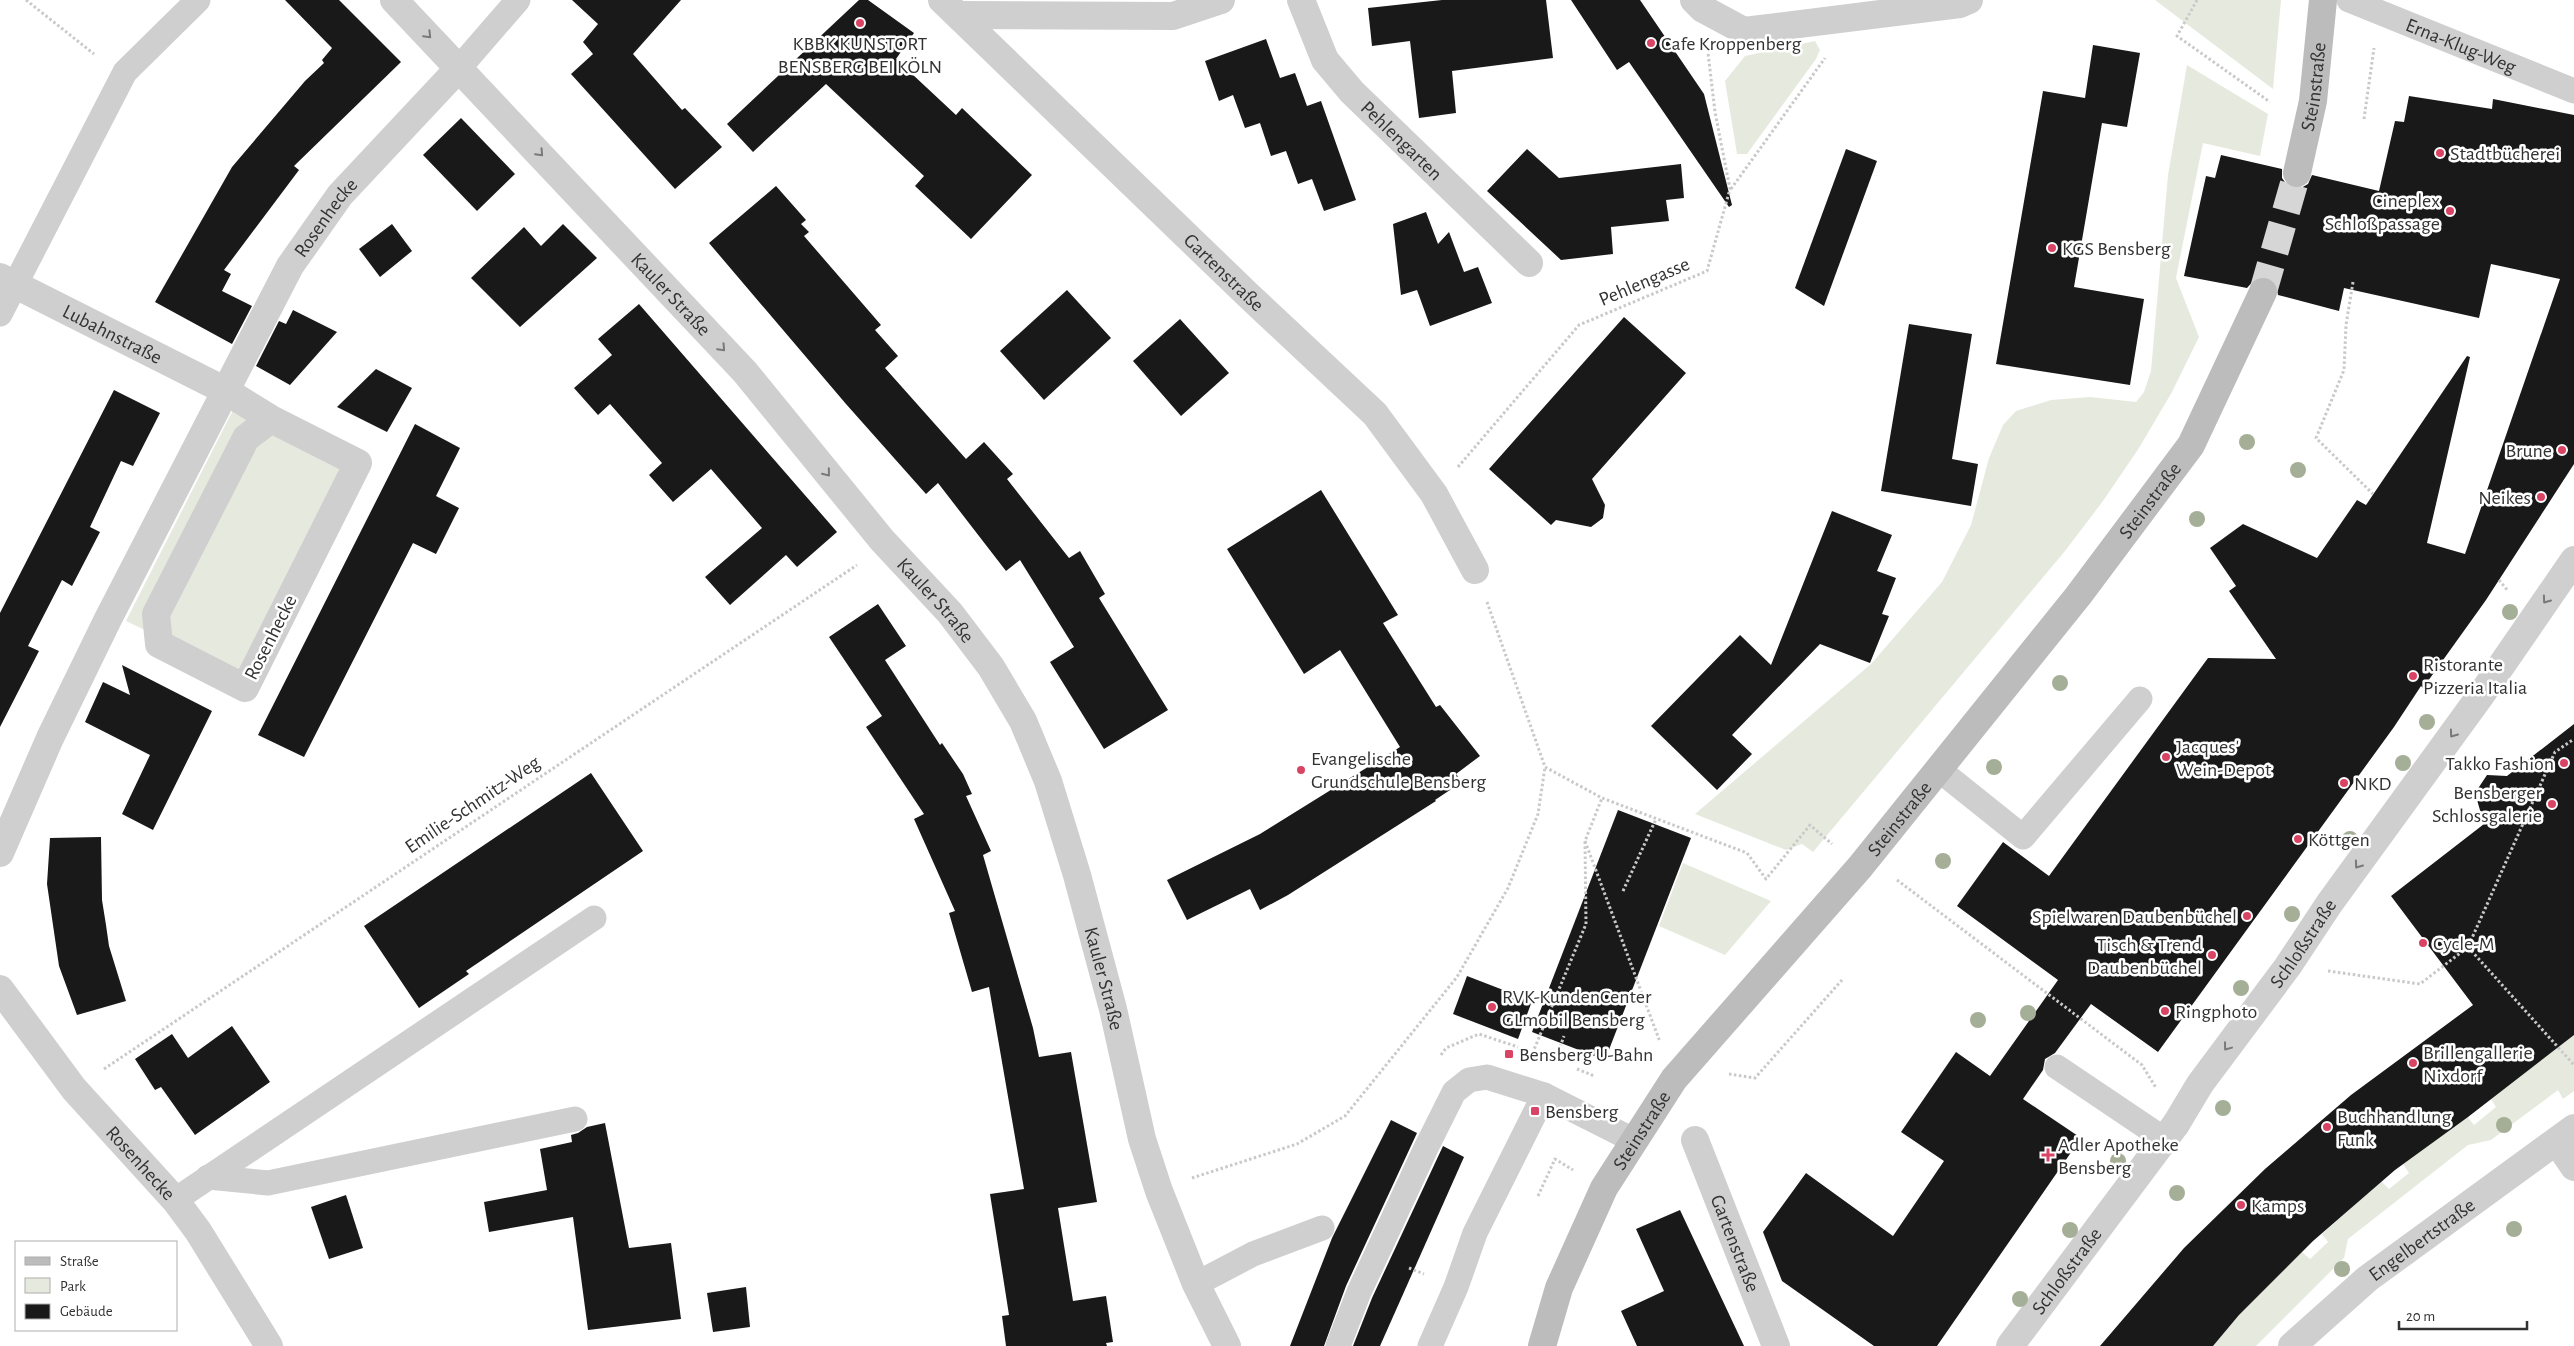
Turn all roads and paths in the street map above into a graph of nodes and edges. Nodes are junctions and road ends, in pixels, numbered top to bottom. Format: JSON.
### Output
{"nodes":[{"id":1,"x":26,"y":0,"type":"edge"},
{"id":2,"x":198,"y":0,"type":"edge"},
{"id":3,"x":394,"y":0,"type":"edge"},
{"id":4,"x":518,"y":0,"type":"edge"},
{"id":5,"x":1220,"y":0,"type":"edge"},
{"id":6,"x":1301,"y":0,"type":"edge"},
{"id":7,"x":1969,"y":0,"type":"edge"},
{"id":8,"x":2197,"y":0,"type":"edge"},
{"id":9,"x":2323,"y":0,"type":"edge"},
{"id":10,"x":2348,"y":0,"type":"edge"},
{"id":11,"x":1698,"y":4,"type":"edge"},
{"id":12,"x":959,"y":5,"type":"edge"},
{"id":13,"x":1854,"y":19,"type":"junction"},
{"id":14,"x":2375,"y":40,"type":"dead end"},
{"id":15,"x":460,"y":67,"type":"junction"},
{"id":16,"x":125,"y":72,"type":"junction"},
{"id":17,"x":2574,"y":91,"type":"edge"},
{"id":18,"x":2270,"y":102,"type":"dead end"},
{"id":19,"x":2364,"y":119,"type":"dead end"},
{"id":20,"x":2298,"y":173,"type":"tunnel mouth"},
{"id":21,"x":1730,"y":189,"type":"junction"},
{"id":22,"x":1530,"y":263,"type":"dead end"},
{"id":23,"x":8,"y":281,"type":"edge"},
{"id":24,"x":2353,"y":282,"type":"dead end"},
{"id":25,"x":2263,"y":292,"type":"tunnel mouth"},
{"id":26,"x":0,"y":314,"type":"edge"},
{"id":27,"x":226,"y":391,"type":"junction"},
{"id":28,"x":271,"y":418,"type":"junction"},
{"id":29,"x":1434,"y":494,"type":"junction"},
{"id":30,"x":2373,"y":494,"type":"dead end"},
{"id":31,"x":882,"y":540,"type":"junction"},
{"id":32,"x":2574,"y":560,"type":"edge"},
{"id":33,"x":1475,"y":570,"type":"joint"},
{"id":34,"x":2140,"y":699,"type":"dead end"},
{"id":35,"x":2574,"y":739,"type":"edge"},
{"id":36,"x":1545,"y":767,"type":"junction"},
{"id":37,"x":1938,"y":769,"type":"junction"},
{"id":38,"x":1602,"y":798,"type":"junction"},
{"id":39,"x":1656,"y":819,"type":"junction"},
{"id":40,"x":1810,"y":825,"type":"dead end"},
{"id":41,"x":1585,"y":841,"type":"junction"},
{"id":42,"x":0,"y":853,"type":"edge"},
{"id":43,"x":1860,"y":867,"type":"junction"},
{"id":44,"x":1623,"y":891,"type":"dead end"},
{"id":45,"x":594,"y":918,"type":"dead end"},
{"id":46,"x":2468,"y":947,"type":"junction"},
{"id":47,"x":2288,"y":966,"type":"junction"},
{"id":48,"x":1842,"y":980,"type":"dead end"},
{"id":49,"x":0,"y":989,"type":"edge"},
{"id":50,"x":1540,"y":1055,"type":"dead end"},
{"id":51,"x":1547,"y":1058,"type":"dead end"},
{"id":52,"x":1555,"y":1060,"type":"dead end"},
{"id":53,"x":2574,"y":1065,"type":"edge"},
{"id":54,"x":2057,"y":1067,"type":"dead end"},
{"id":55,"x":1729,"y":1074,"type":"dead end"},
{"id":56,"x":1674,"y":1079,"type":"junction"},
{"id":57,"x":74,"y":1089,"type":"junction"},
{"id":58,"x":1544,"y":1095,"type":"junction"},
{"id":59,"x":575,"y":1119,"type":"dead end"},
{"id":60,"x":2170,"y":1131,"type":"junction"},
{"id":61,"x":2565,"y":1135,"type":"edge"},
{"id":62,"x":1633,"y":1140,"type":"junction"},
{"id":63,"x":1695,"y":1140,"type":"dead end"},
{"id":64,"x":2574,"y":1167,"type":"edge"},
{"id":65,"x":208,"y":1177,"type":"junction"},
{"id":66,"x":1604,"y":1188,"type":"junction"},
{"id":67,"x":1159,"y":1191,"type":"junction"},
{"id":68,"x":1538,"y":1196,"type":"dead end"},
{"id":69,"x":175,"y":1200,"type":"junction"},
{"id":70,"x":1322,"y":1228,"type":"dead end"},
{"id":71,"x":1377,"y":1253,"type":"junction"},
{"id":72,"x":1196,"y":1284,"type":"junction"},
{"id":73,"x":1456,"y":1287,"type":"junction"},
{"id":74,"x":270,"y":1346,"type":"edge"},
{"id":75,"x":1227,"y":1346,"type":"edge"},
{"id":76,"x":1338,"y":1346,"type":"edge"},
{"id":77,"x":1430,"y":1346,"type":"edge"},
{"id":78,"x":1542,"y":1346,"type":"edge"},
{"id":79,"x":1776,"y":1346,"type":"edge"},
{"id":80,"x":2010,"y":1346,"type":"edge"},
{"id":81,"x":2292,"y":1346,"type":"edge"}],
"edges":[{"from":1,"to":16,"type":"path"},
{"from":2,"to":16,"type":"lane"},
{"from":3,"to":15,"type":"street","name":"Kauler Straße","one_way":true},
{"from":4,"to":15,"type":"lane"},
{"from":5,"to":12,"type":"street"},
{"from":6,"to":22,"type":"street","name":"Pehlengarten"},
{"from":7,"to":13,"type":"street"},
{"from":8,"to":18,"type":"path"},
{"from":9,"to":20,"type":"main road","name":"Steinstraße"},
{"from":10,"to":17,"type":"lane","name":"Erna-Klug-Weg"},
{"from":11,"to":13,"type":"street"},
{"from":11,"to":21,"type":"path","name":"Pehlengasse"},
{"from":12,"to":29,"type":"street","name":"Gartenstraße"},
{"from":13,"to":21,"type":"path"},
{"from":14,"to":19,"type":"path"},
{"from":15,"to":27,"type":"street","name":"Rosenhecke"},
{"from":15,"to":31,"type":"street","name":"Kauler Straße","one_way":true},
{"from":16,"to":23,"type":"lane"},
{"from":21,"to":29,"type":"path","name":"Pehlengasse"},
{"from":23,"to":26,"type":"lane"},
{"from":23,"to":27,"type":"street","name":"Lubahnstraße"},
{"from":24,"to":30,"type":"path"},
{"from":25,"to":37,"type":"main road","name":"Steinstraße"},
{"from":27,"to":28,"type":"street","name":"Rosenhecke"},
{"from":27,"to":42,"type":"street","name":"Rosenhecke"},
{"from":28,"to":28,"type":"street","name":"Rosenhecke"},
{"from":29,"to":33,"type":"street","name":"Gartenstraße"},
{"from":31,"to":57,"type":"path","name":"Emilie-Schmitz-Weg"},
{"from":31,"to":67,"type":"street","name":"Kauler Straße"},
{"from":32,"to":47,"type":"street","name":"Schloßstraße","one_way":true},
{"from":33,"to":36,"type":"path"},
{"from":34,"to":37,"type":"lane"},
{"from":35,"to":46,"type":"path"},
{"from":36,"to":38,"type":"path"},
{"from":36,"to":67,"type":"path"},
{"from":37,"to":43,"type":"main road","name":"Steinstraße"},
{"from":38,"to":39,"type":"path"},
{"from":38,"to":41,"type":"path"},
{"from":39,"to":40,"type":"path"},
{"from":39,"to":44,"type":"path"},
{"from":41,"to":50,"type":"path"},
{"from":41,"to":56,"type":"path"},
{"from":43,"to":56,"type":"main road","name":"Steinstraße"},
{"from":43,"to":60,"type":"path"},
{"from":45,"to":65,"type":"lane"},
{"from":46,"to":47,"type":"path"},
{"from":46,"to":53,"type":"path"},
{"from":47,"to":60,"type":"street","name":"Schloßstraße","one_way":true},
{"from":48,"to":55,"type":"path"},
{"from":49,"to":57,"type":"street","name":"Rosenhecke"},
{"from":51,"to":52,"type":"path"},
{"from":54,"to":60,"type":"lane"},
{"from":56,"to":62,"type":"main road","name":"Steinstraße"},
{"from":57,"to":69,"type":"street","name":"Rosenhecke"},
{"from":58,"to":62,"type":"lane"},
{"from":58,"to":71,"type":"lane"},
{"from":58,"to":73,"type":"lane"},
{"from":59,"to":65,"type":"lane"},
{"from":60,"to":80,"type":"street","name":"Schloßstraße"},
{"from":61,"to":64,"type":"street"},
{"from":61,"to":81,"type":"street","name":"Engelbertstraße"},
{"from":62,"to":66,"type":"main road","name":"Steinstraße"},
{"from":63,"to":79,"type":"street","name":"Gartenstraße"},
{"from":65,"to":69,"type":"lane"},
{"from":66,"to":68,"type":"path"},
{"from":66,"to":78,"type":"main road","name":"Steinstraße"},
{"from":67,"to":72,"type":"street","name":"Kauler Straße"},
{"from":69,"to":74,"type":"street","name":"Rosenhecke"},
{"from":70,"to":72,"type":"lane"},
{"from":71,"to":73,"type":"path"},
{"from":71,"to":76,"type":"lane"},
{"from":72,"to":75,"type":"street","name":"Kauler Straße"},
{"from":73,"to":77,"type":"lane"}]}
